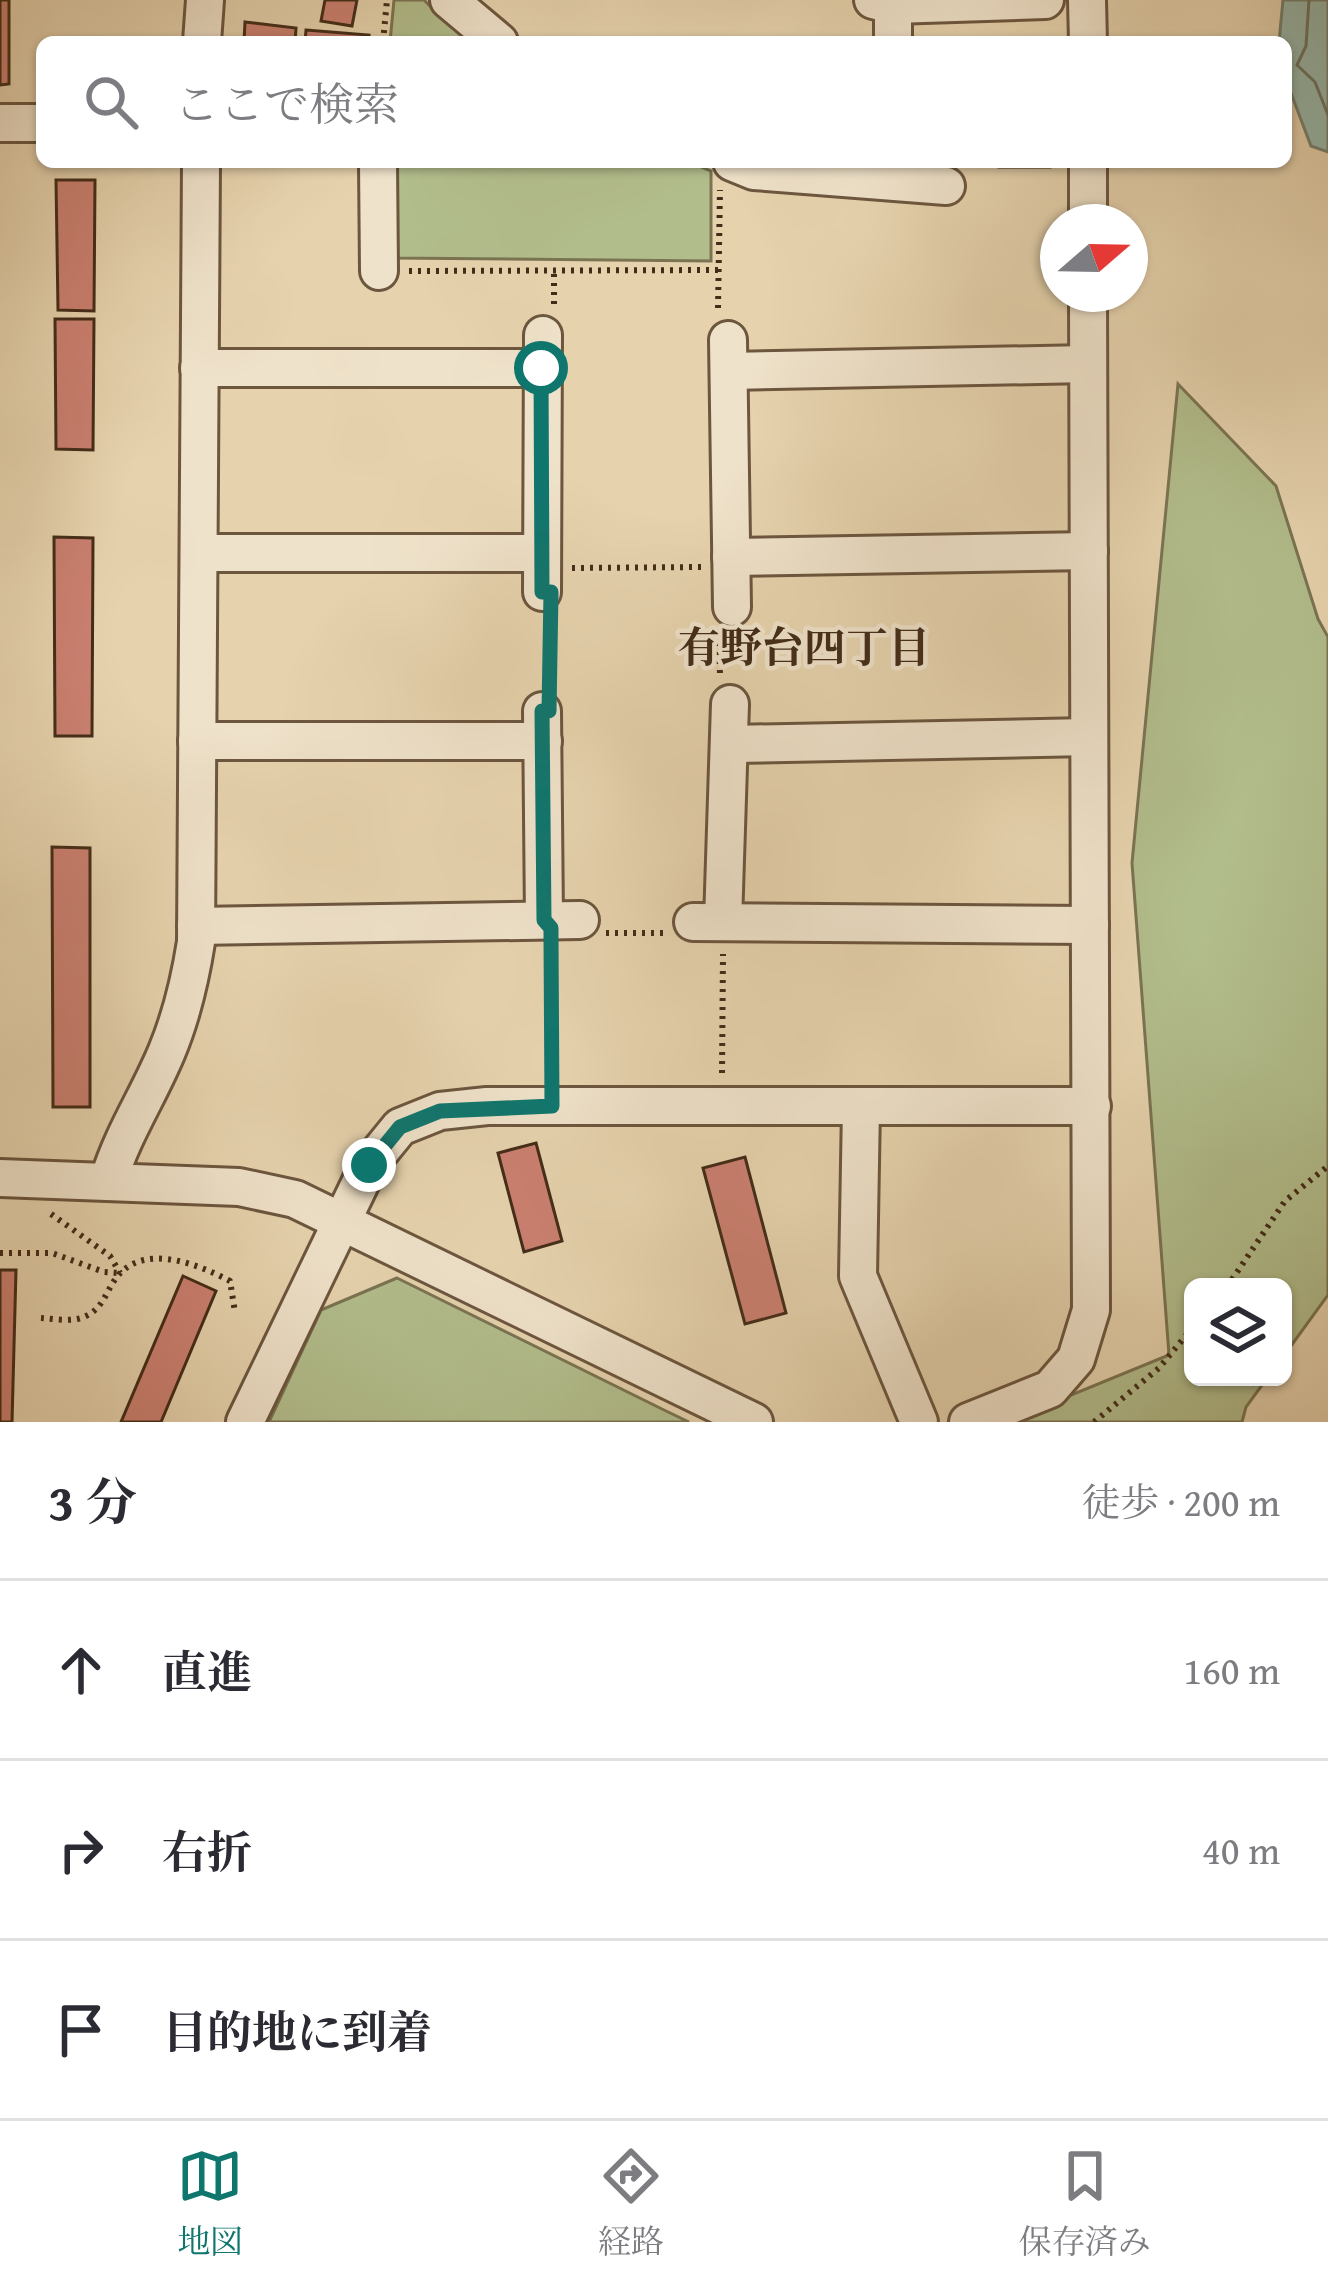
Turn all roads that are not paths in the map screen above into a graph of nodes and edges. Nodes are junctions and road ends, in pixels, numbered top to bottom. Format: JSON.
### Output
{"nodes":[{"id":1,"x":205,"y":0,"type":"edge"},
{"id":2,"x":449,"y":0,"type":"edge"},
{"id":3,"x":1046,"y":0,"type":"edge"},
{"id":4,"x":1088,"y":0,"type":"edge"},
{"id":5,"x":886,"y":2,"type":"edge"},
{"id":6,"x":202,"y":36,"type":"edge"},
{"id":7,"x":492,"y":36,"type":"edge"},
{"id":8,"x":892,"y":36,"type":"edge"},
{"id":9,"x":1088,"y":36,"type":"edge"},
{"id":10,"x":0,"y":123,"type":"edge"},
{"id":11,"x":36,"y":123,"type":"edge"},
{"id":12,"x":201,"y":168,"type":"edge"},
{"id":13,"x":378,"y":168,"type":"edge"},
{"id":14,"x":1088,"y":168,"type":"edge"},
{"id":15,"x":726,"y":170,"type":"edge"},
{"id":16,"x":892,"y":173,"type":"edge"},
{"id":17,"x":946,"y":186,"type":"dead end"},
{"id":18,"x":1088,"y":204,"type":"edge"},
{"id":19,"x":379,"y":271,"type":"road end"},
{"id":20,"x":1088,"y":312,"type":"edge"},
{"id":21,"x":1088,"y":364,"type":"junction"},
{"id":22,"x":200,"y":368,"type":"junction"},
{"id":23,"x":1089,"y":551,"type":"junction"},
{"id":24,"x":199,"y":553,"type":"junction"},
{"id":25,"x":731,"y":562,"type":"junction"},
{"id":26,"x":732,"y":607,"type":"road end"},
{"id":27,"x":730,"y":704,"type":"road end"},
{"id":28,"x":1089,"y":737,"type":"junction"},
{"id":29,"x":197,"y":741,"type":"junction"},
{"id":30,"x":732,"y":744,"type":"junction"},
{"id":31,"x":1090,"y":925,"type":"junction"},
{"id":32,"x":196,"y":926,"type":"junction"},
{"id":33,"x":1092,"y":1106,"type":"junction"},
{"id":34,"x":861,"y":1107,"type":"junction"},
{"id":35,"x":0,"y":1178,"type":"edge"},
{"id":36,"x":109,"y":1179,"type":"junction"},
{"id":37,"x":343,"y":1219,"type":"junction"},
{"id":38,"x":245,"y":1422,"type":"edge"},
{"id":39,"x":754,"y":1422,"type":"edge"},
{"id":40,"x":919,"y":1422,"type":"edge"},
{"id":41,"x":968,"y":1422,"type":"edge"}],
"edges":[{"from":1,"to":6,"type":"street"},
{"from":2,"to":7,"type":"street"},
{"from":3,"to":5,"type":"street"},
{"from":4,"to":9,"type":"street"},
{"from":5,"to":8,"type":"street"},
{"from":10,"to":11,"type":"street"},
{"from":12,"to":22,"type":"street"},
{"from":13,"to":19,"type":"street"},
{"from":14,"to":18,"type":"street"},
{"from":15,"to":16,"type":"street"},
{"from":16,"to":17,"type":"street"},
{"from":20,"to":21,"type":"street"},
{"from":21,"to":23,"type":"street"},
{"from":21,"to":25,"type":"street"},
{"from":22,"to":24,"type":"street"},
{"from":22,"to":24,"type":"street"},
{"from":23,"to":25,"type":"street"},
{"from":23,"to":28,"type":"street"},
{"from":24,"to":29,"type":"street"},
{"from":25,"to":26,"type":"street"},
{"from":27,"to":30,"type":"street"},
{"from":28,"to":30,"type":"street"},
{"from":28,"to":31,"type":"street"},
{"from":29,"to":32,"type":"street"},
{"from":29,"to":32,"type":"street"},
{"from":30,"to":31,"type":"street"},
{"from":31,"to":33,"type":"street"},
{"from":32,"to":36,"type":"street"},
{"from":33,"to":34,"type":"street"},
{"from":33,"to":41,"type":"street"},
{"from":34,"to":37,"type":"street"},
{"from":34,"to":40,"type":"street"},
{"from":35,"to":36,"type":"street"},
{"from":36,"to":37,"type":"street"},
{"from":37,"to":38,"type":"street"},
{"from":37,"to":39,"type":"street"}]}
